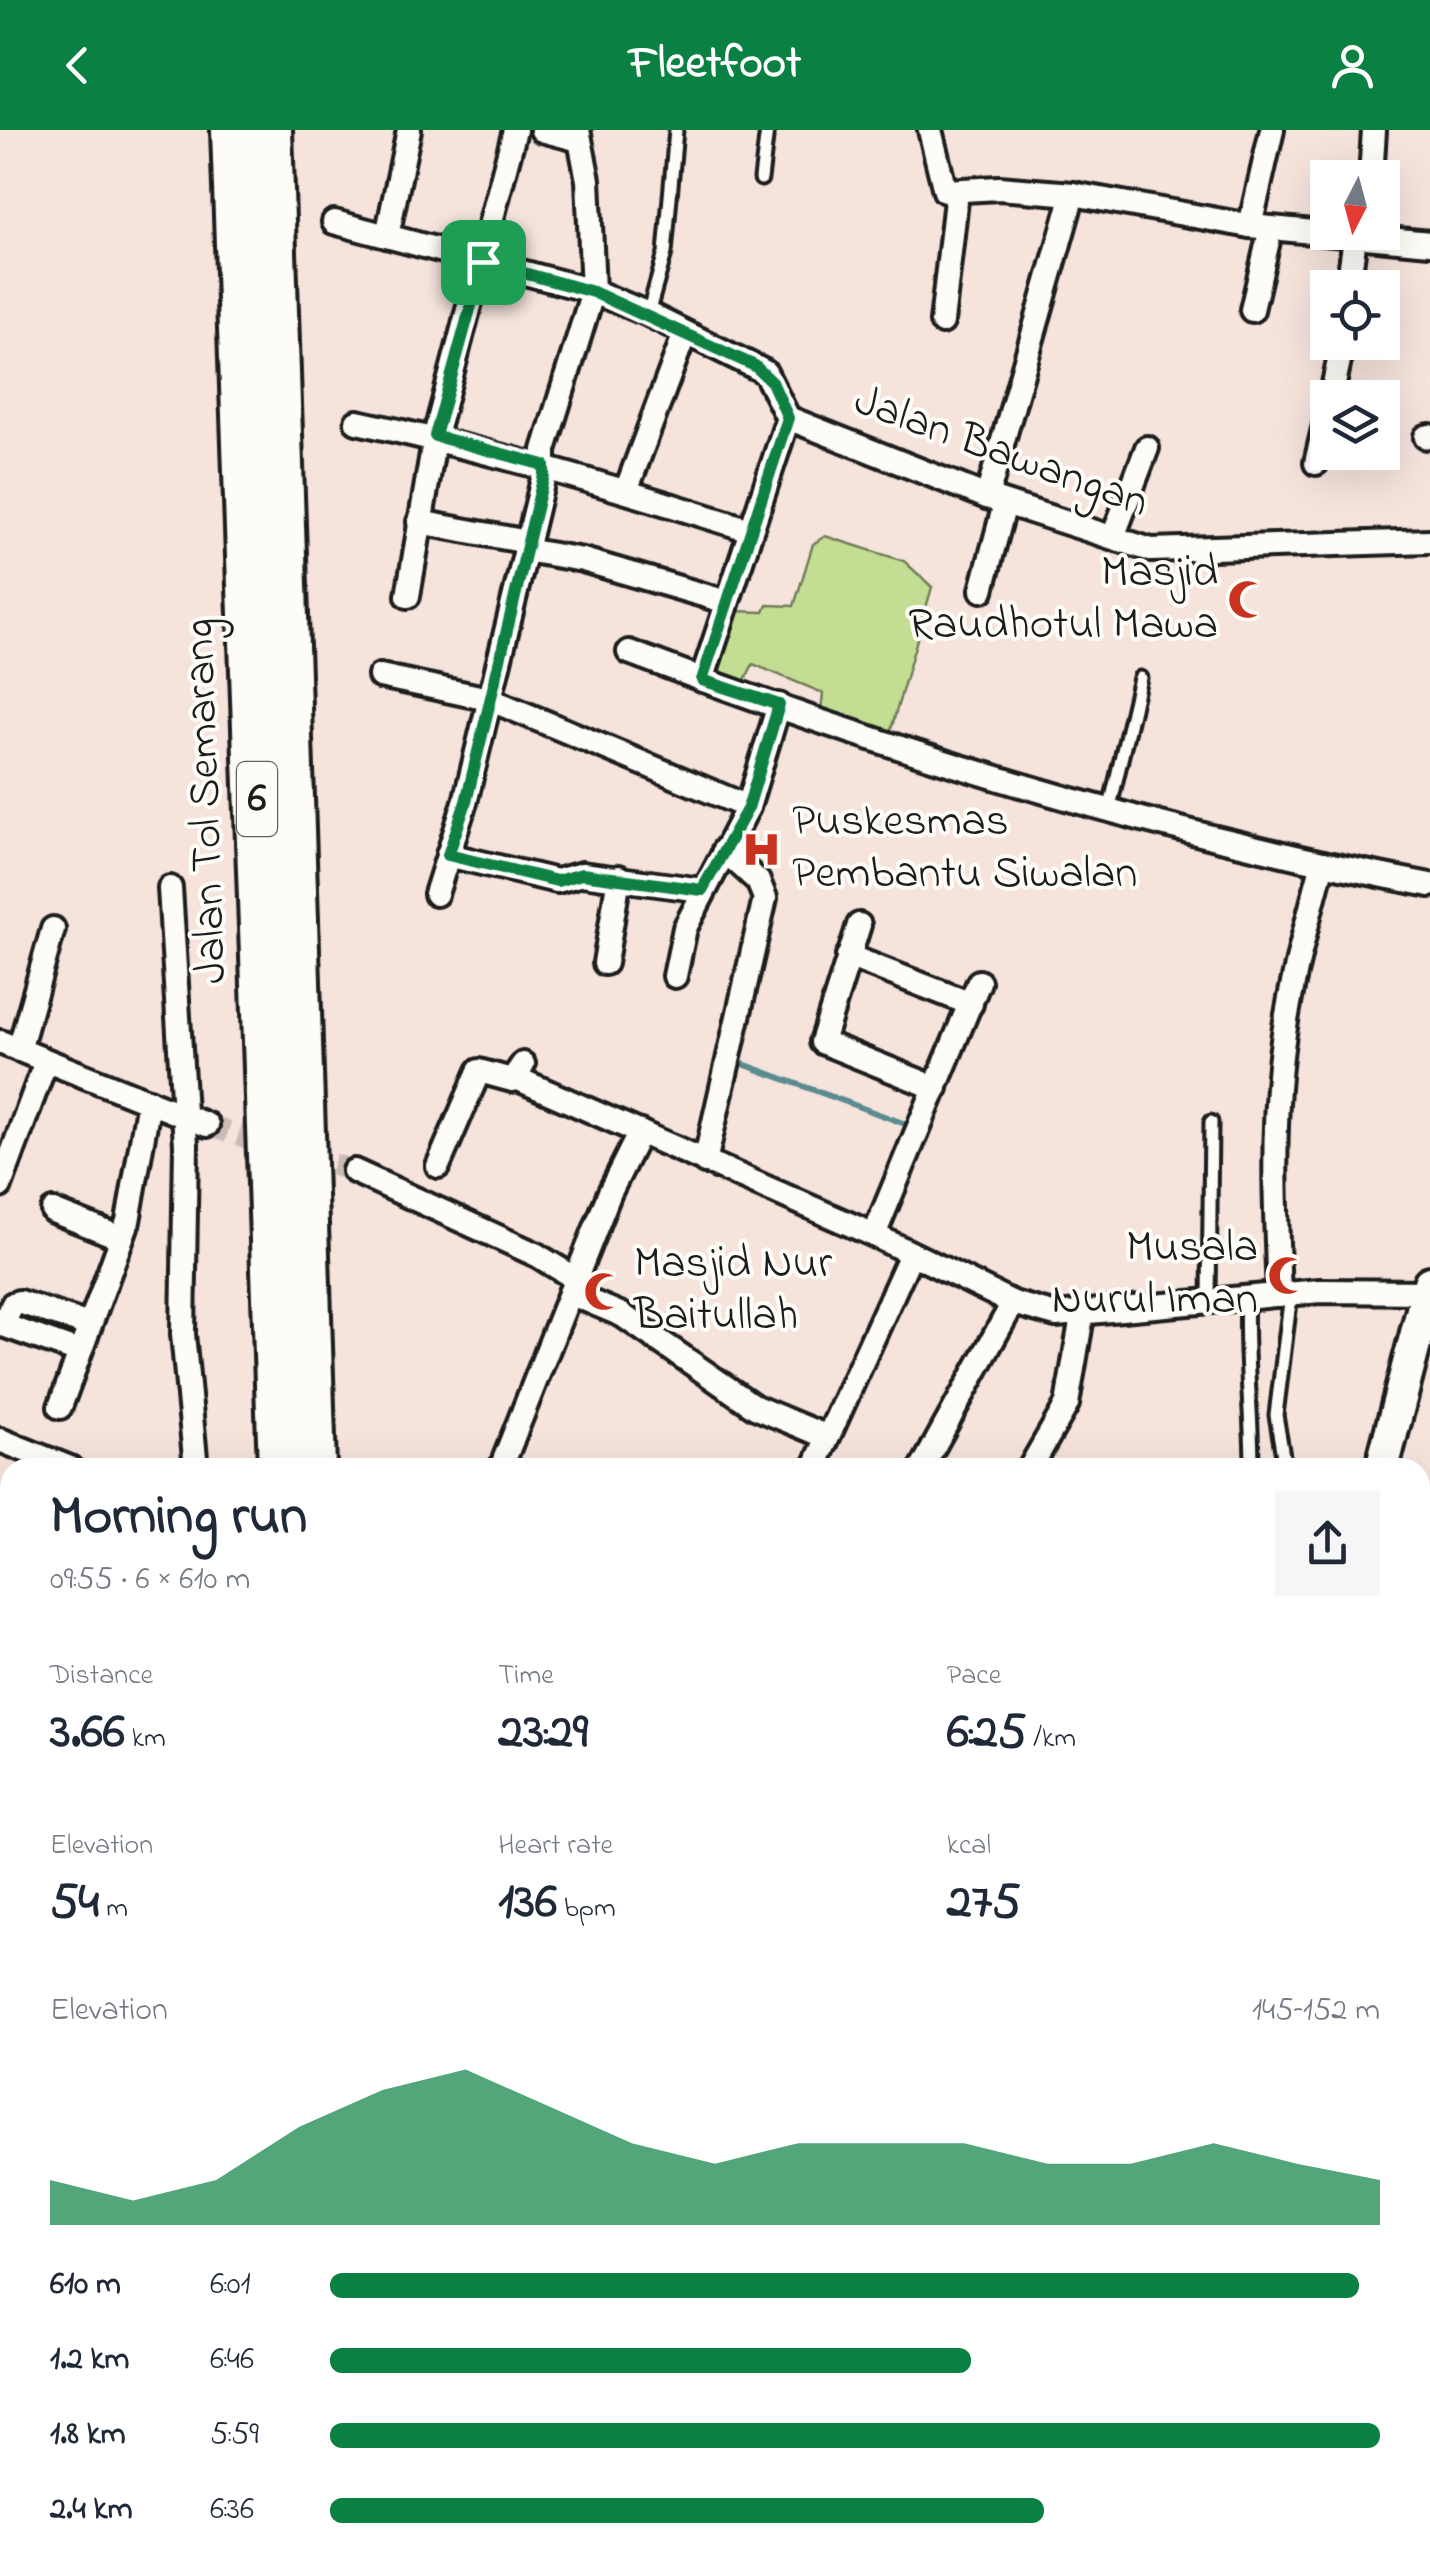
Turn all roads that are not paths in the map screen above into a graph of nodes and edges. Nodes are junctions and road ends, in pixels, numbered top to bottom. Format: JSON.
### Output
{"nodes":[{"id":1,"x":233,"y":130,"type":"edge"},
{"id":2,"x":270,"y":130,"type":"edge"},
{"id":3,"x":409,"y":130,"type":"edge"},
{"id":4,"x":515,"y":130,"type":"edge"},
{"id":5,"x":542,"y":130,"type":"edge"},
{"id":6,"x":676,"y":130,"type":"edge"},
{"id":7,"x":766,"y":130,"type":"edge"},
{"id":8,"x":930,"y":130,"type":"edge"},
{"id":9,"x":1272,"y":130,"type":"edge"},
{"id":10,"x":1374,"y":130,"type":"edge"},
{"id":11,"x":578,"y":135,"type":"edge"},
{"id":12,"x":1372,"y":160,"type":"edge"},
{"id":13,"x":761,"y":179,"type":"dead end"},
{"id":14,"x":957,"y":191,"type":"junction"},
{"id":15,"x":1073,"y":194,"type":"junction"},
{"id":16,"x":334,"y":222,"type":"dead end"},
{"id":17,"x":1260,"y":227,"type":"junction"},
{"id":18,"x":1310,"y":231,"type":"edge"},
{"id":19,"x":387,"y":236,"type":"junction"},
{"id":20,"x":1400,"y":239,"type":"edge"},
{"id":21,"x":1430,"y":242,"type":"edge"},
{"id":22,"x":483,"y":262,"type":"junction"},
{"id":23,"x":593,"y":292,"type":"junction"},
{"id":24,"x":1252,"y":310,"type":"dead end"},
{"id":25,"x":648,"y":314,"type":"junction"},
{"id":26,"x":942,"y":322,"type":"dead end"},
{"id":27,"x":685,"y":334,"type":"junction"},
{"id":28,"x":788,"y":418,"type":"junction"},
{"id":29,"x":357,"y":422,"type":"dead end"},
{"id":30,"x":435,"y":436,"type":"junction"},
{"id":31,"x":1147,"y":448,"type":"dead end"},
{"id":32,"x":544,"y":465,"type":"junction"},
{"id":33,"x":626,"y":491,"type":"junction"},
{"id":34,"x":996,"y":500,"type":"junction"},
{"id":35,"x":419,"y":522,"type":"junction"},
{"id":36,"x":750,"y":530,"type":"junction"},
{"id":37,"x":1113,"y":537,"type":"junction"},
{"id":38,"x":1430,"y":541,"type":"edge"},
{"id":39,"x":526,"y":546,"type":"junction"},
{"id":40,"x":982,"y":590,"type":"dead end"},
{"id":41,"x":408,"y":596,"type":"dead end"},
{"id":42,"x":727,"y":602,"type":"junction"},
{"id":43,"x":629,"y":652,"type":"dead end"},
{"id":44,"x":380,"y":676,"type":"dead end"},
{"id":45,"x":1140,"y":678,"type":"dead end"},
{"id":46,"x":702,"y":680,"type":"junction"},
{"id":47,"x":490,"y":699,"type":"junction"},
{"id":48,"x":779,"y":705,"type":"junction"},
{"id":49,"x":748,"y":808,"type":"junction"},
{"id":50,"x":1110,"y":811,"type":"junction"},
{"id":51,"x":724,"y":850,"type":"junction"},
{"id":52,"x":448,"y":855,"type":"junction"},
{"id":53,"x":1323,"y":863,"type":"junction"},
{"id":54,"x":619,"y":878,"type":"junction"},
{"id":55,"x":1430,"y":885,"type":"edge"},
{"id":56,"x":170,"y":888,"type":"dead end"},
{"id":57,"x":702,"y":890,"type":"junction"},
{"id":58,"x":436,"y":894,"type":"dead end"},
{"id":59,"x":859,"y":924,"type":"dead end"},
{"id":60,"x":54,"y":929,"type":"dead end"},
{"id":61,"x":848,"y":956,"type":"junction"},
{"id":62,"x":604,"y":964,"type":"dead end"},
{"id":63,"x":675,"y":976,"type":"dead end"},
{"id":64,"x":10,"y":1046,"type":"edge"},
{"id":65,"x":46,"y":1061,"type":"junction"},
{"id":66,"x":936,"y":1088,"type":"junction"},
{"id":67,"x":149,"y":1101,"type":"junction"},
{"id":68,"x":185,"y":1115,"type":"junction"},
{"id":69,"x":1212,"y":1122,"type":"dead end"},
{"id":70,"x":207,"y":1125,"type":"tunnel mouth"},
{"id":71,"x":640,"y":1132,"type":"junction"},
{"id":72,"x":705,"y":1162,"type":"junction"},
{"id":73,"x":438,"y":1166,"type":"dead end"},
{"id":74,"x":354,"y":1171,"type":"tunnel mouth"},
{"id":75,"x":0,"y":1186,"type":"edge"},
{"id":76,"x":53,"y":1211,"type":"dead end"},
{"id":77,"x":874,"y":1235,"type":"junction"},
{"id":78,"x":122,"y":1238,"type":"junction"},
{"id":79,"x":910,"y":1254,"type":"junction"},
{"id":80,"x":573,"y":1286,"type":"junction"},
{"id":81,"x":1429,"y":1287,"type":"edge"},
{"id":82,"x":1285,"y":1294,"type":"junction"},
{"id":83,"x":1247,"y":1298,"type":"junction"},
{"id":84,"x":1209,"y":1301,"type":"junction"},
{"id":85,"x":1013,"y":1303,"type":"junction"},
{"id":86,"x":1082,"y":1316,"type":"junction"},
{"id":87,"x":1,"y":1324,"type":"edge"},
{"id":88,"x":89,"y":1324,"type":"junction"},
{"id":89,"x":79,"y":1352,"type":"junction"},
{"id":90,"x":60,"y":1407,"type":"dead end"},
{"id":91,"x":825,"y":1436,"type":"junction"},
{"id":92,"x":0,"y":1440,"type":"edge"},
{"id":93,"x":42,"y":1458,"type":"edge"},
{"id":94,"x":195,"y":1458,"type":"edge"},
{"id":95,"x":280,"y":1458,"type":"edge"},
{"id":96,"x":314,"y":1458,"type":"edge"},
{"id":97,"x":505,"y":1458,"type":"edge"},
{"id":98,"x":817,"y":1458,"type":"edge"},
{"id":99,"x":928,"y":1458,"type":"edge"},
{"id":100,"x":1036,"y":1458,"type":"edge"},
{"id":101,"x":1252,"y":1458,"type":"edge"},
{"id":102,"x":1284,"y":1458,"type":"edge"},
{"id":103,"x":1385,"y":1458,"type":"edge"}],
"edges":[{"from":1,"to":95,"type":"highway","name":"Jalan Tol Semarang","number":"6"},
{"from":2,"to":96,"type":"highway","name":"Jalan Tol Semarang","number":"6"},
{"from":3,"to":19,"type":"street"},
{"from":4,"to":22,"type":"street"},
{"from":5,"to":11,"type":"street"},
{"from":6,"to":25,"type":"lane"},
{"from":7,"to":13,"type":"lane"},
{"from":8,"to":14,"type":"street"},
{"from":9,"to":17,"type":"street"},
{"from":10,"to":12,"type":"street"},
{"from":11,"to":23,"type":"street"},
{"from":14,"to":15,"type":"street"},
{"from":14,"to":26,"type":"street"},
{"from":15,"to":17,"type":"street"},
{"from":15,"to":34,"type":"street"},
{"from":16,"to":19,"type":"street","name":"Jalan Bawangan"},
{"from":17,"to":18,"type":"street"},
{"from":17,"to":24,"type":"street"},
{"from":19,"to":22,"type":"street","name":"Jalan Bawangan"},
{"from":20,"to":21,"type":"street"},
{"from":22,"to":23,"type":"street","name":"Jalan Bawangan"},
{"from":22,"to":30,"type":"street"},
{"from":23,"to":25,"type":"street","name":"Jalan Bawangan"},
{"from":23,"to":32,"type":"street"},
{"from":25,"to":27,"type":"street","name":"Jalan Bawangan"},
{"from":27,"to":28,"type":"street","name":"Jalan Bawangan"},
{"from":27,"to":33,"type":"street"},
{"from":28,"to":34,"type":"street","name":"Jalan Bawangan"},
{"from":28,"to":36,"type":"street","name":"Jalan Bawangan"},
{"from":29,"to":30,"type":"street"},
{"from":30,"to":32,"type":"street"},
{"from":30,"to":35,"type":"street"},
{"from":31,"to":37,"type":"street"},
{"from":32,"to":33,"type":"street"},
{"from":32,"to":39,"type":"street"},
{"from":33,"to":36,"type":"street"},
{"from":34,"to":37,"type":"street","name":"Jalan Bawangan"},
{"from":34,"to":40,"type":"street"},
{"from":35,"to":39,"type":"street"},
{"from":35,"to":41,"type":"street"},
{"from":36,"to":42,"type":"street","name":"Jalan Bawangan"},
{"from":37,"to":38,"type":"street","name":"Jalan Bawangan"},
{"from":39,"to":42,"type":"street"},
{"from":39,"to":47,"type":"street"},
{"from":42,"to":46,"type":"street","name":"Jalan Bawangan"},
{"from":43,"to":46,"type":"street"},
{"from":44,"to":47,"type":"street"},
{"from":45,"to":50,"type":"lane"},
{"from":46,"to":48,"type":"street"},
{"from":47,"to":49,"type":"street"},
{"from":47,"to":52,"type":"street"},
{"from":48,"to":49,"type":"street"},
{"from":48,"to":50,"type":"street"},
{"from":49,"to":51,"type":"street"},
{"from":50,"to":53,"type":"street"},
{"from":51,"to":57,"type":"street"},
{"from":51,"to":72,"type":"street"},
{"from":52,"to":54,"type":"street"},
{"from":52,"to":58,"type":"street"},
{"from":53,"to":55,"type":"street"},
{"from":53,"to":82,"type":"street"},
{"from":54,"to":57,"type":"street"},
{"from":54,"to":62,"type":"street"},
{"from":56,"to":68,"type":"street"},
{"from":57,"to":63,"type":"street"},
{"from":59,"to":61,"type":"street"},
{"from":60,"to":64,"type":"street"},
{"from":61,"to":66,"type":"street"},
{"from":61,"to":66,"type":"street"},
{"from":64,"to":65,"type":"street"},
{"from":65,"to":67,"type":"street"},
{"from":65,"to":75,"type":"street"},
{"from":66,"to":77,"type":"street"},
{"from":67,"to":68,"type":"street"},
{"from":67,"to":78,"type":"street"},
{"from":68,"to":70,"type":"street"},
{"from":68,"to":94,"type":"street"},
{"from":69,"to":84,"type":"lane"},
{"from":71,"to":72,"type":"street"},
{"from":71,"to":73,"type":"street"},
{"from":71,"to":80,"type":"street"},
{"from":72,"to":77,"type":"street"},
{"from":74,"to":80,"type":"street"},
{"from":76,"to":78,"type":"street"},
{"from":77,"to":79,"type":"street"},
{"from":78,"to":88,"type":"street"},
{"from":79,"to":85,"type":"street"},
{"from":79,"to":91,"type":"street"},
{"from":80,"to":91,"type":"street"},
{"from":80,"to":97,"type":"street"},
{"from":81,"to":82,"type":"street"},
{"from":81,"to":103,"type":"main road"},
{"from":82,"to":83,"type":"street"},
{"from":82,"to":102,"type":"lane"},
{"from":83,"to":84,"type":"street"},
{"from":83,"to":101,"type":"lane"},
{"from":84,"to":86,"type":"street"},
{"from":85,"to":86,"type":"street"},
{"from":85,"to":99,"type":"street"},
{"from":86,"to":100,"type":"street"},
{"from":87,"to":88,"type":"street"},
{"from":87,"to":89,"type":"street"},
{"from":88,"to":89,"type":"street"},
{"from":89,"to":90,"type":"street"},
{"from":91,"to":98,"type":"street"},
{"from":92,"to":93,"type":"street"}]}
